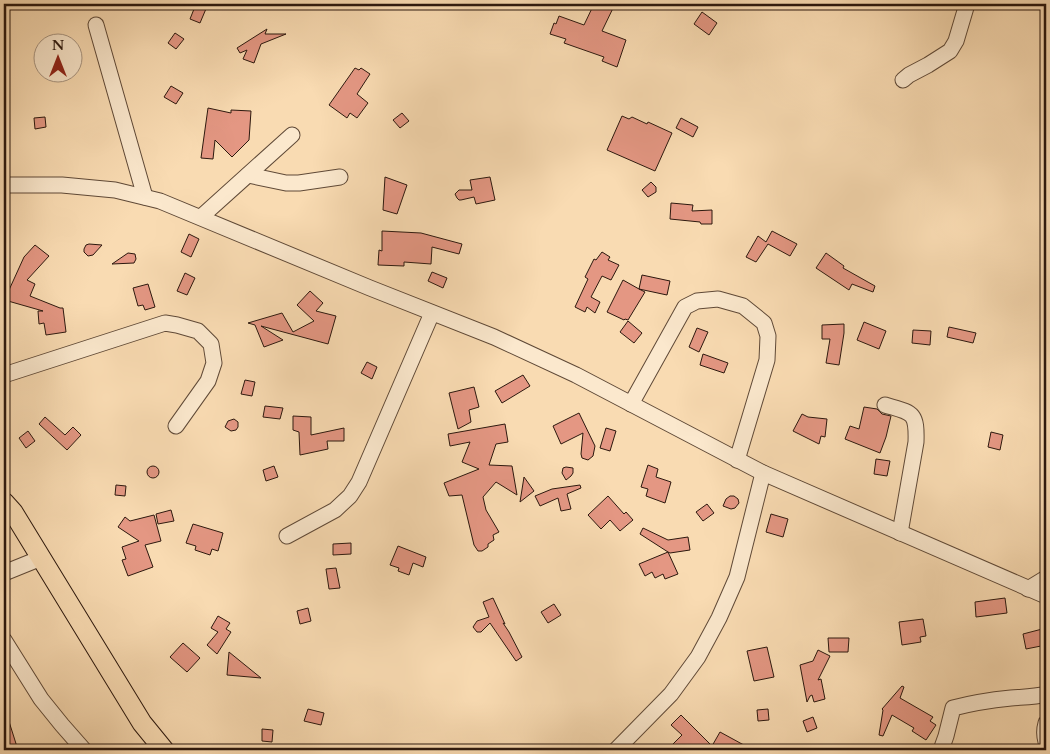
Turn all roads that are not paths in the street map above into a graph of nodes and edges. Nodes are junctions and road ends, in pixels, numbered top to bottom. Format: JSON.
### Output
{"nodes":[{"id":1,"x":967,"y":4,"type":"edge"},
{"id":2,"x":96,"y":25,"type":"dead end"},
{"id":3,"x":903,"y":80,"type":"dead end"},
{"id":4,"x":292,"y":135,"type":"dead end"},
{"id":5,"x":248,"y":175,"type":"junction"},
{"id":6,"x":340,"y":176,"type":"dead end"},
{"id":7,"x":4,"y":185,"type":"edge"},
{"id":8,"x":145,"y":197,"type":"junction"},
{"id":9,"x":201,"y":218,"type":"junction"},
{"id":10,"x":432,"y":313,"type":"junction"},
{"id":11,"x":4,"y":376,"type":"edge"},
{"id":12,"x":631,"y":404,"type":"junction"},
{"id":13,"x":885,"y":405,"type":"dead end"},
{"id":14,"x":176,"y":426,"type":"dead end"},
{"id":15,"x":737,"y":460,"type":"junction"},
{"id":16,"x":763,"y":473,"type":"junction"},
{"id":17,"x":4,"y":502,"type":"edge"},
{"id":18,"x":900,"y":533,"type":"junction"},
{"id":19,"x":287,"y":536,"type":"dead end"},
{"id":20,"x":41,"y":558,"type":"junction"},
{"id":21,"x":4,"y":573,"type":"edge"},
{"id":22,"x":1046,"y":578,"type":"edge"},
{"id":23,"x":1028,"y":589,"type":"junction"},
{"id":24,"x":1046,"y":596,"type":"edge"},
{"id":25,"x":4,"y":640,"type":"edge"},
{"id":26,"x":1046,"y":694,"type":"edge"},
{"id":27,"x":84,"y":750,"type":"edge"},
{"id":28,"x":164,"y":750,"type":"edge"},
{"id":29,"x":616,"y":750,"type":"edge"},
{"id":30,"x":941,"y":750,"type":"edge"}],
"edges":[{"from":1,"to":3,"type":"street"},
{"from":2,"to":8,"type":"street"},
{"from":4,"to":5,"type":"street"},
{"from":5,"to":6,"type":"street"},
{"from":5,"to":9,"type":"street"},
{"from":7,"to":8,"type":"street"},
{"from":8,"to":9,"type":"street"},
{"from":9,"to":10,"type":"street"},
{"from":10,"to":12,"type":"street"},
{"from":10,"to":19,"type":"street"},
{"from":11,"to":14,"type":"street"},
{"from":12,"to":15,"type":"street"},
{"from":12,"to":15,"type":"street"},
{"from":13,"to":18,"type":"street"},
{"from":15,"to":16,"type":"street"},
{"from":16,"to":18,"type":"street"},
{"from":16,"to":29,"type":"street"},
{"from":17,"to":20,"type":"main road"},
{"from":18,"to":23,"type":"street"},
{"from":20,"to":21,"type":"street"},
{"from":20,"to":28,"type":"main road"},
{"from":22,"to":23,"type":"street"},
{"from":23,"to":24,"type":"street"},
{"from":25,"to":27,"type":"street"},
{"from":26,"to":30,"type":"street"}]}
